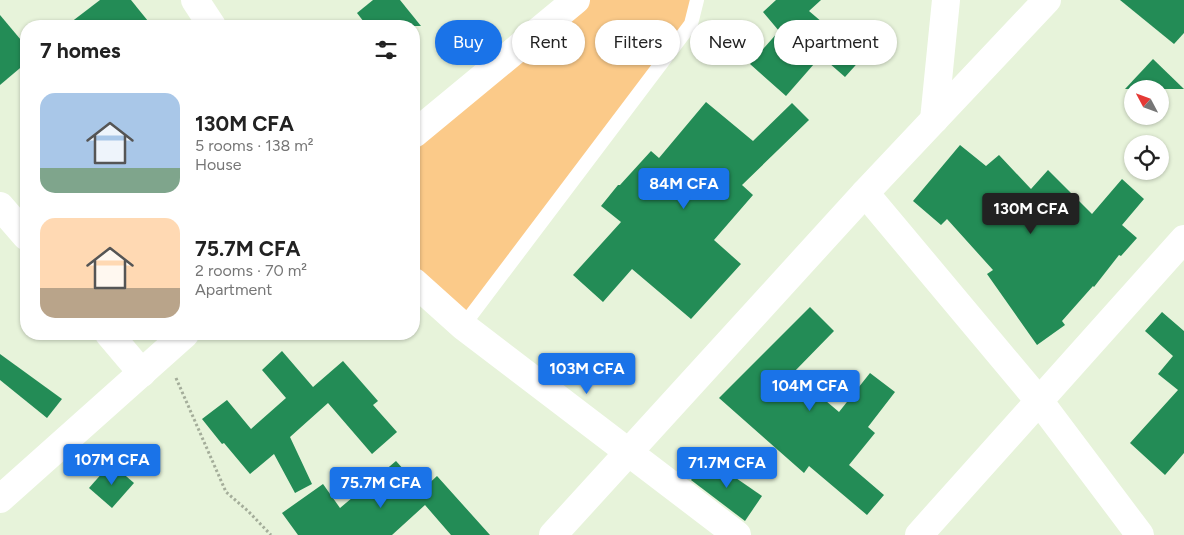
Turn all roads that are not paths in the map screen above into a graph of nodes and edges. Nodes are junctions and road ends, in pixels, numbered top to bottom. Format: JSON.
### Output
{"nodes":[{"id":1,"x":195,"y":0,"type":"edge"},
{"id":2,"x":576,"y":0,"type":"edge"},
{"id":3,"x":697,"y":0,"type":"edge"},
{"id":4,"x":946,"y":0,"type":"edge"},
{"id":5,"x":1047,"y":0,"type":"edge"},
{"id":6,"x":208,"y":20,"type":"edge"},
{"id":7,"x":934,"y":120,"type":"junction"},
{"id":8,"x":420,"y":129,"type":"edge"},
{"id":9,"x":865,"y":193,"type":"junction"},
{"id":10,"x":0,"y":206,"type":"edge"},
{"id":11,"x":20,"y":229,"type":"edge"},
{"id":12,"x":1184,"y":239,"type":"edge"},
{"id":13,"x":420,"y":287,"type":"edge"},
{"id":14,"x":463,"y":326,"type":"junction"},
{"id":15,"x":114,"y":340,"type":"edge"},
{"id":16,"x":175,"y":343,"type":"edge"},
{"id":17,"x":142,"y":372,"type":"junction"},
{"id":18,"x":1040,"y":402,"type":"junction"},
{"id":19,"x":628,"y":453,"type":"junction"},
{"id":20,"x":0,"y":500,"type":"edge"},
{"id":21,"x":553,"y":535,"type":"edge"},
{"id":22,"x":737,"y":535,"type":"edge"},
{"id":23,"x":919,"y":535,"type":"edge"},
{"id":24,"x":1140,"y":535,"type":"edge"}],
"edges":[{"from":1,"to":6,"type":"street"},
{"from":2,"to":8,"type":"street"},
{"from":3,"to":14,"type":"lane"},
{"from":4,"to":7,"type":"street"},
{"from":5,"to":7,"type":"street"},
{"from":7,"to":9,"type":"street"},
{"from":9,"to":18,"type":"street"},
{"from":9,"to":19,"type":"street"},
{"from":10,"to":11,"type":"street"},
{"from":12,"to":18,"type":"street"},
{"from":13,"to":14,"type":"street"},
{"from":14,"to":19,"type":"street"},
{"from":15,"to":17,"type":"street"},
{"from":16,"to":17,"type":"street"},
{"from":17,"to":20,"type":"street"},
{"from":18,"to":23,"type":"street"},
{"from":18,"to":24,"type":"street"},
{"from":19,"to":21,"type":"street"},
{"from":19,"to":22,"type":"street"}]}
